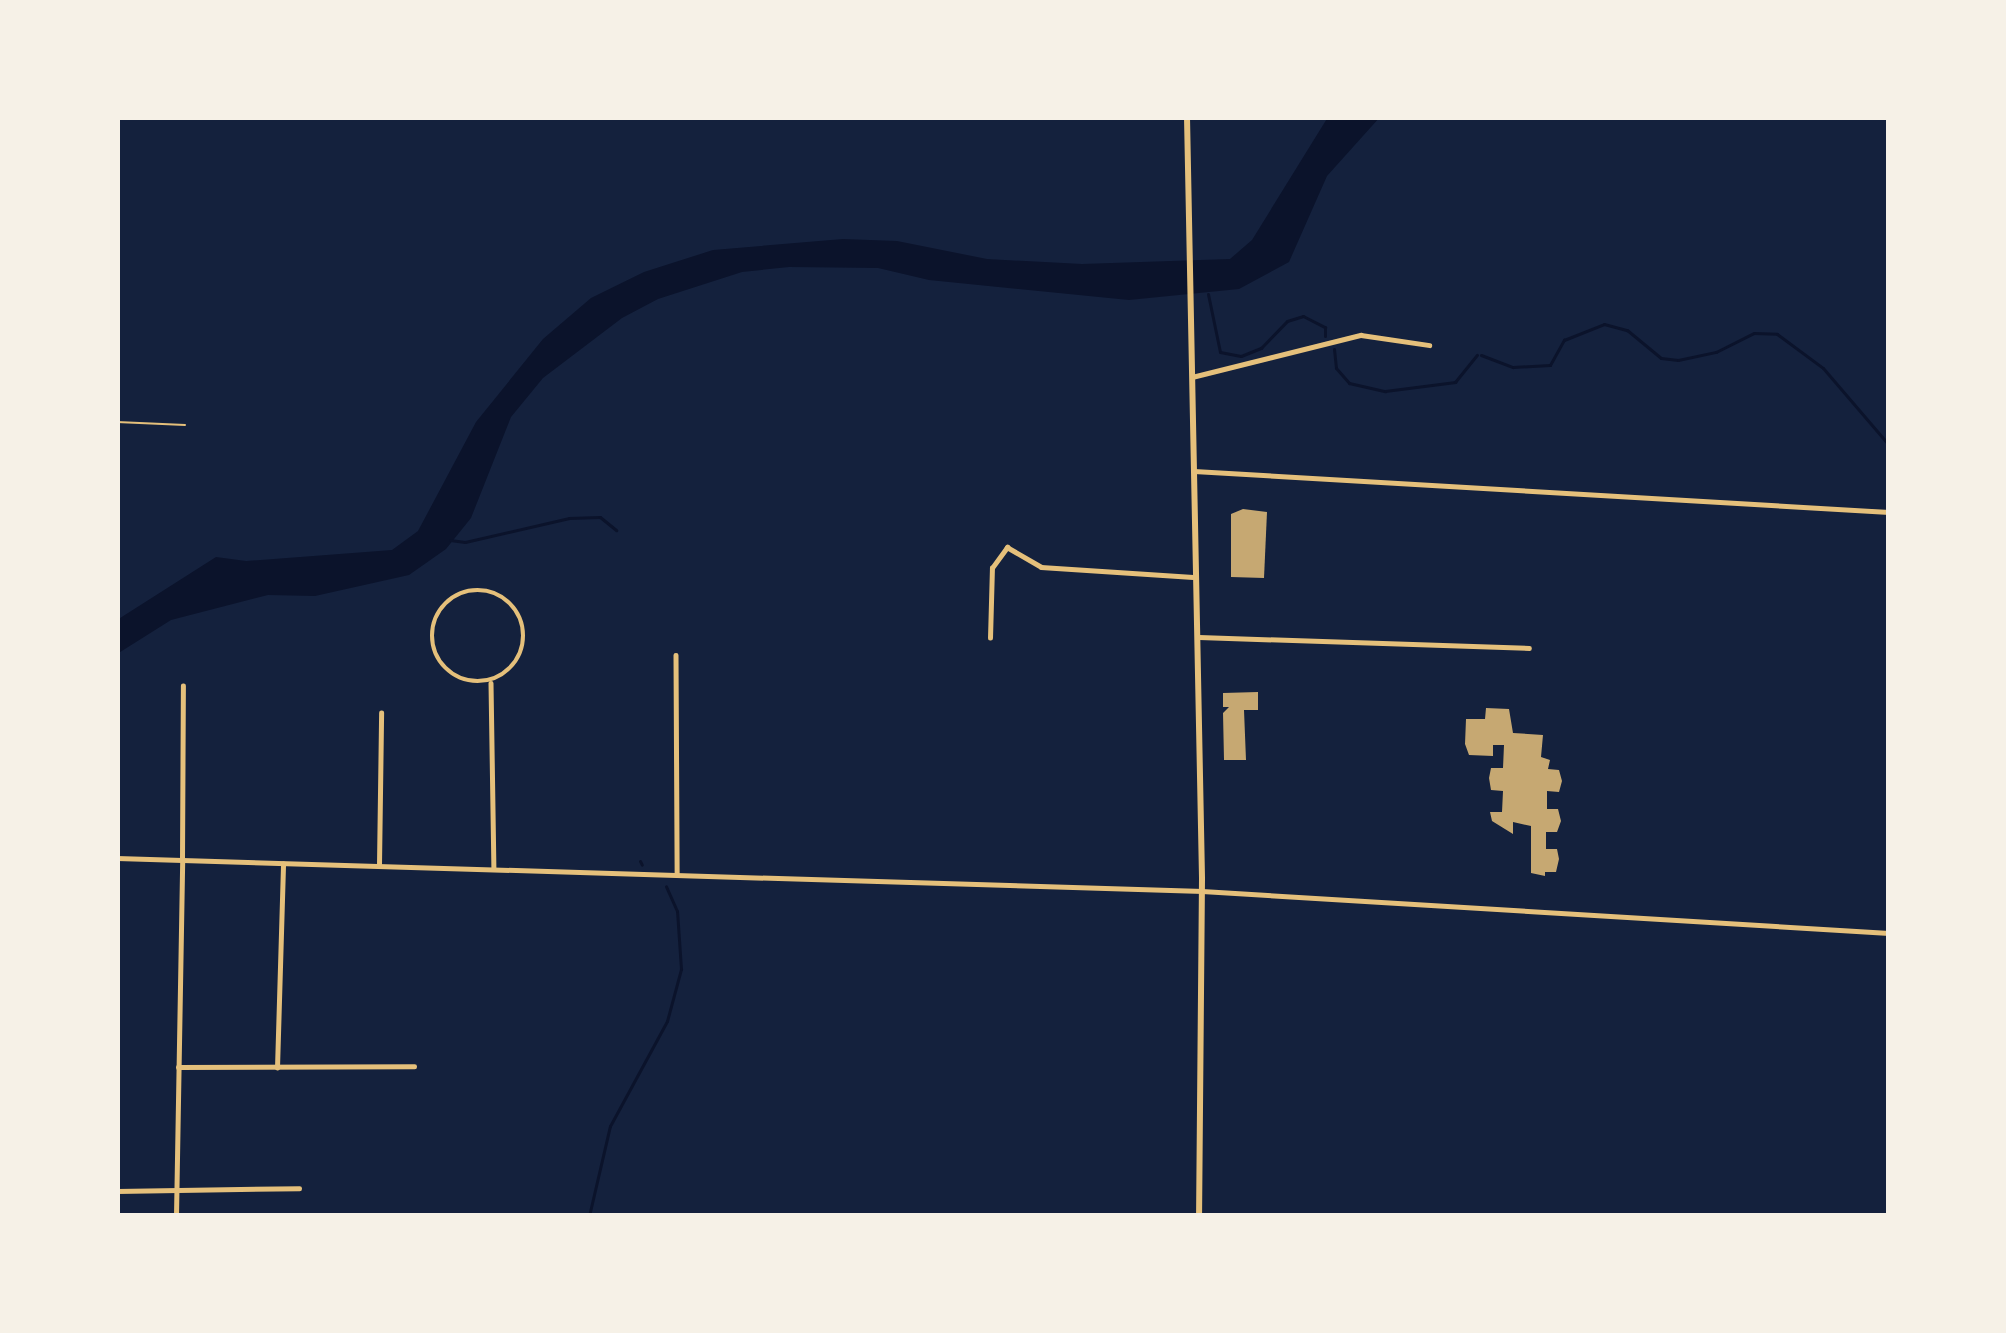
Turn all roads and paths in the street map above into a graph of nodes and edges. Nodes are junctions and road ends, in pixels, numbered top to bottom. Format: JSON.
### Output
{"nodes":[{"id":1,"x":1187,"y":117,"type":"edge"},
{"id":2,"x":1430,"y":344,"type":"dead end"},
{"id":3,"x":1192,"y":377,"type":"junction"},
{"id":4,"x":117,"y":422,"type":"edge"},
{"id":5,"x":185,"y":425,"type":"dead end"},
{"id":6,"x":1194,"y":471,"type":"junction"},
{"id":7,"x":1889,"y":512,"type":"edge"},
{"id":8,"x":1196,"y":577,"type":"junction"},
{"id":9,"x":1196,"y":637,"type":"junction"},
{"id":10,"x":990,"y":638,"type":"dead end"},
{"id":11,"x":1529,"y":648,"type":"dead end"},
{"id":12,"x":676,"y":655,"type":"dead end"},
{"id":13,"x":490,"y":680,"type":"junction"},
{"id":14,"x":183,"y":686,"type":"dead end"},
{"id":15,"x":381,"y":713,"type":"dead end"},
{"id":16,"x":117,"y":858,"type":"edge"},
{"id":17,"x":182,"y":859,"type":"junction"},
{"id":18,"x":283,"y":862,"type":"junction"},
{"id":19,"x":379,"y":865,"type":"junction"},
{"id":20,"x":494,"y":869,"type":"junction"},
{"id":21,"x":677,"y":874,"type":"junction"},
{"id":22,"x":1202,"y":891,"type":"junction"},
{"id":23,"x":1889,"y":933,"type":"edge"},
{"id":24,"x":414,"y":1066,"type":"dead end"},
{"id":25,"x":178,"y":1067,"type":"junction"},
{"id":26,"x":278,"y":1068,"type":"junction"},
{"id":27,"x":298,"y":1188,"type":"dead end"},
{"id":28,"x":176,"y":1189,"type":"junction"},
{"id":29,"x":117,"y":1191,"type":"edge"},
{"id":30,"x":176,"y":1216,"type":"edge"},
{"id":31,"x":1199,"y":1216,"type":"edge"}],
"edges":[{"from":1,"to":3,"type":"main road"},
{"from":2,"to":3,"type":"street"},
{"from":3,"to":6,"type":"main road"},
{"from":4,"to":5,"type":"lane"},
{"from":6,"to":7,"type":"street"},
{"from":6,"to":8,"type":"main road"},
{"from":8,"to":9,"type":"main road"},
{"from":8,"to":10,"type":"street"},
{"from":9,"to":11,"type":"street"},
{"from":9,"to":22,"type":"main road"},
{"from":12,"to":21,"type":"street"},
{"from":13,"to":13,"type":"street"},
{"from":13,"to":20,"type":"street"},
{"from":14,"to":17,"type":"street"},
{"from":15,"to":19,"type":"street"},
{"from":16,"to":17,"type":"street"},
{"from":17,"to":18,"type":"street"},
{"from":17,"to":25,"type":"street"},
{"from":18,"to":19,"type":"street"},
{"from":18,"to":26,"type":"street"},
{"from":19,"to":20,"type":"street"},
{"from":20,"to":21,"type":"street"},
{"from":21,"to":22,"type":"street"},
{"from":22,"to":23,"type":"street"},
{"from":22,"to":31,"type":"main road"},
{"from":24,"to":26,"type":"street"},
{"from":25,"to":26,"type":"street"},
{"from":25,"to":28,"type":"street"},
{"from":27,"to":28,"type":"street"},
{"from":28,"to":29,"type":"street"},
{"from":28,"to":30,"type":"street"}]}
